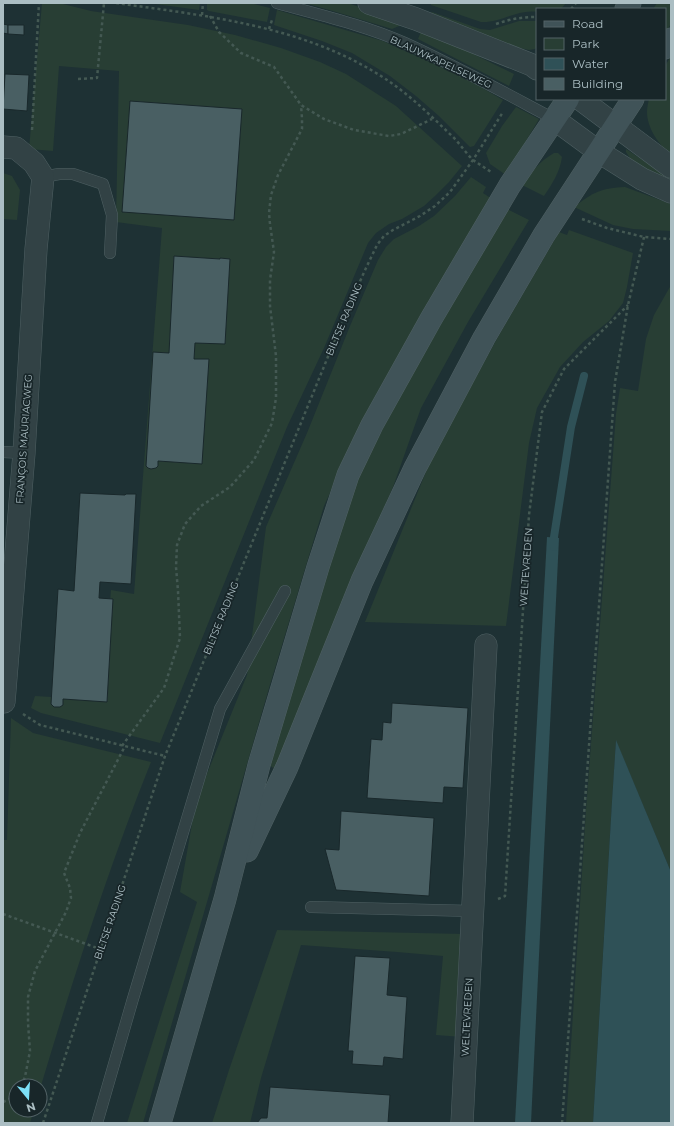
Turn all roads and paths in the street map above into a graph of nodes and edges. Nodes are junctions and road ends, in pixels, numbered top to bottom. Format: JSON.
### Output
{"nodes":[{"id":1,"x":38,"y":3,"type":"edge"},
{"id":2,"x":104,"y":3,"type":"edge"},
{"id":3,"x":116,"y":3,"type":"edge"},
{"id":4,"x":203,"y":3,"type":"edge"},
{"id":5,"x":277,"y":3,"type":"edge"},
{"id":6,"x":369,"y":3,"type":"edge"},
{"id":7,"x":202,"y":15,"type":"junction"},
{"id":8,"x":209,"y":16,"type":"junction"},
{"id":9,"x":536,"y":68,"type":"edge"},
{"id":10,"x":78,"y":79,"type":"dead end"},
{"id":11,"x":567,"y":100,"type":"edge"},
{"id":12,"x":581,"y":100,"type":"edge"},
{"id":13,"x":631,"y":100,"type":"edge"},
{"id":14,"x":301,"y":105,"type":"junction"},
{"id":15,"x":433,"y":119,"type":"junction"},
{"id":16,"x":554,"y":119,"type":"junction"},
{"id":17,"x":615,"y":126,"type":"junction"},
{"id":18,"x":3,"y":147,"type":"edge"},
{"id":19,"x":599,"y":152,"type":"junction"},
{"id":20,"x":671,"y":167,"type":"edge"},
{"id":21,"x":37,"y":168,"type":"junction"},
{"id":22,"x":671,"y":192,"type":"edge"},
{"id":23,"x":671,"y":239,"type":"edge"},
{"id":24,"x":110,"y":253,"type":"dead end"},
{"id":25,"x":628,"y":305,"type":"junction"},
{"id":26,"x":3,"y":452,"type":"edge"},
{"id":27,"x":24,"y":453,"type":"junction"},
{"id":28,"x":284,"y":591,"type":"dead end"},
{"id":29,"x":486,"y":645,"type":"dead end"},
{"id":30,"x":4,"y":702,"type":"edge"},
{"id":31,"x":124,"y":746,"type":"junction"},
{"id":32,"x":166,"y":756,"type":"junction"},
{"id":33,"x":224,"y":899,"type":"junction"},
{"id":34,"x":311,"y":907,"type":"dead end"},
{"id":35,"x":473,"y":911,"type":"junction"},
{"id":36,"x":3,"y":914,"type":"edge"},
{"id":37,"x":54,"y":933,"type":"junction"},
{"id":38,"x":100,"y":950,"type":"junction"},
{"id":39,"x":25,"y":1078,"type":"edge"},
{"id":40,"x":42,"y":1123,"type":"edge"},
{"id":41,"x":97,"y":1123,"type":"edge"},
{"id":42,"x":160,"y":1123,"type":"edge"},
{"id":43,"x":462,"y":1123,"type":"edge"},
{"id":44,"x":562,"y":1123,"type":"edge"}],
"edges":[{"from":1,"to":21,"type":"path"},
{"from":2,"to":10,"type":"path"},
{"from":3,"to":7,"type":"path"},
{"from":4,"to":7,"type":"path"},
{"from":5,"to":16,"type":"lane","name":"BLAUWKAPELSEWEG"},
{"from":6,"to":9,"type":"street"},
{"from":7,"to":8,"type":"path"},
{"from":8,"to":14,"type":"path"},
{"from":8,"to":15,"type":"path"},
{"from":11,"to":16,"type":"main road"},
{"from":12,"to":17,"type":"street"},
{"from":13,"to":17,"type":"main road"},
{"from":14,"to":15,"type":"path"},
{"from":14,"to":31,"type":"path"},
{"from":15,"to":32,"type":"path","name":"BILTSE RADING"},
{"from":16,"to":19,"type":"street"},
{"from":16,"to":33,"type":"main road"},
{"from":17,"to":19,"type":"main road"},
{"from":17,"to":20,"type":"street"},
{"from":18,"to":21,"type":"street"},
{"from":19,"to":22,"type":"street"},
{"from":19,"to":33,"type":"main road"},
{"from":21,"to":24,"type":"lane"},
{"from":21,"to":27,"type":"street","name":"FRANÇOIS MAURIACWEG"},
{"from":23,"to":25,"type":"path"},
{"from":25,"to":35,"type":"path","name":"WELTEVREDEN"},
{"from":25,"to":44,"type":"path"},
{"from":26,"to":27,"type":"lane"},
{"from":27,"to":30,"type":"street","name":"FRANÇOIS MAURIACWEG"},
{"from":28,"to":41,"type":"lane"},
{"from":29,"to":35,"type":"street","name":"WELTEVREDEN"},
{"from":30,"to":31,"type":"path"},
{"from":31,"to":32,"type":"path"},
{"from":31,"to":37,"type":"path"},
{"from":32,"to":38,"type":"path","name":"BILTSE RADING"},
{"from":33,"to":42,"type":"main road"},
{"from":34,"to":35,"type":"lane"},
{"from":35,"to":43,"type":"street","name":"WELTEVREDEN"},
{"from":36,"to":37,"type":"path"},
{"from":37,"to":38,"type":"path"},
{"from":37,"to":39,"type":"path"},
{"from":38,"to":40,"type":"path","name":"BILTSE RADING"}]}
